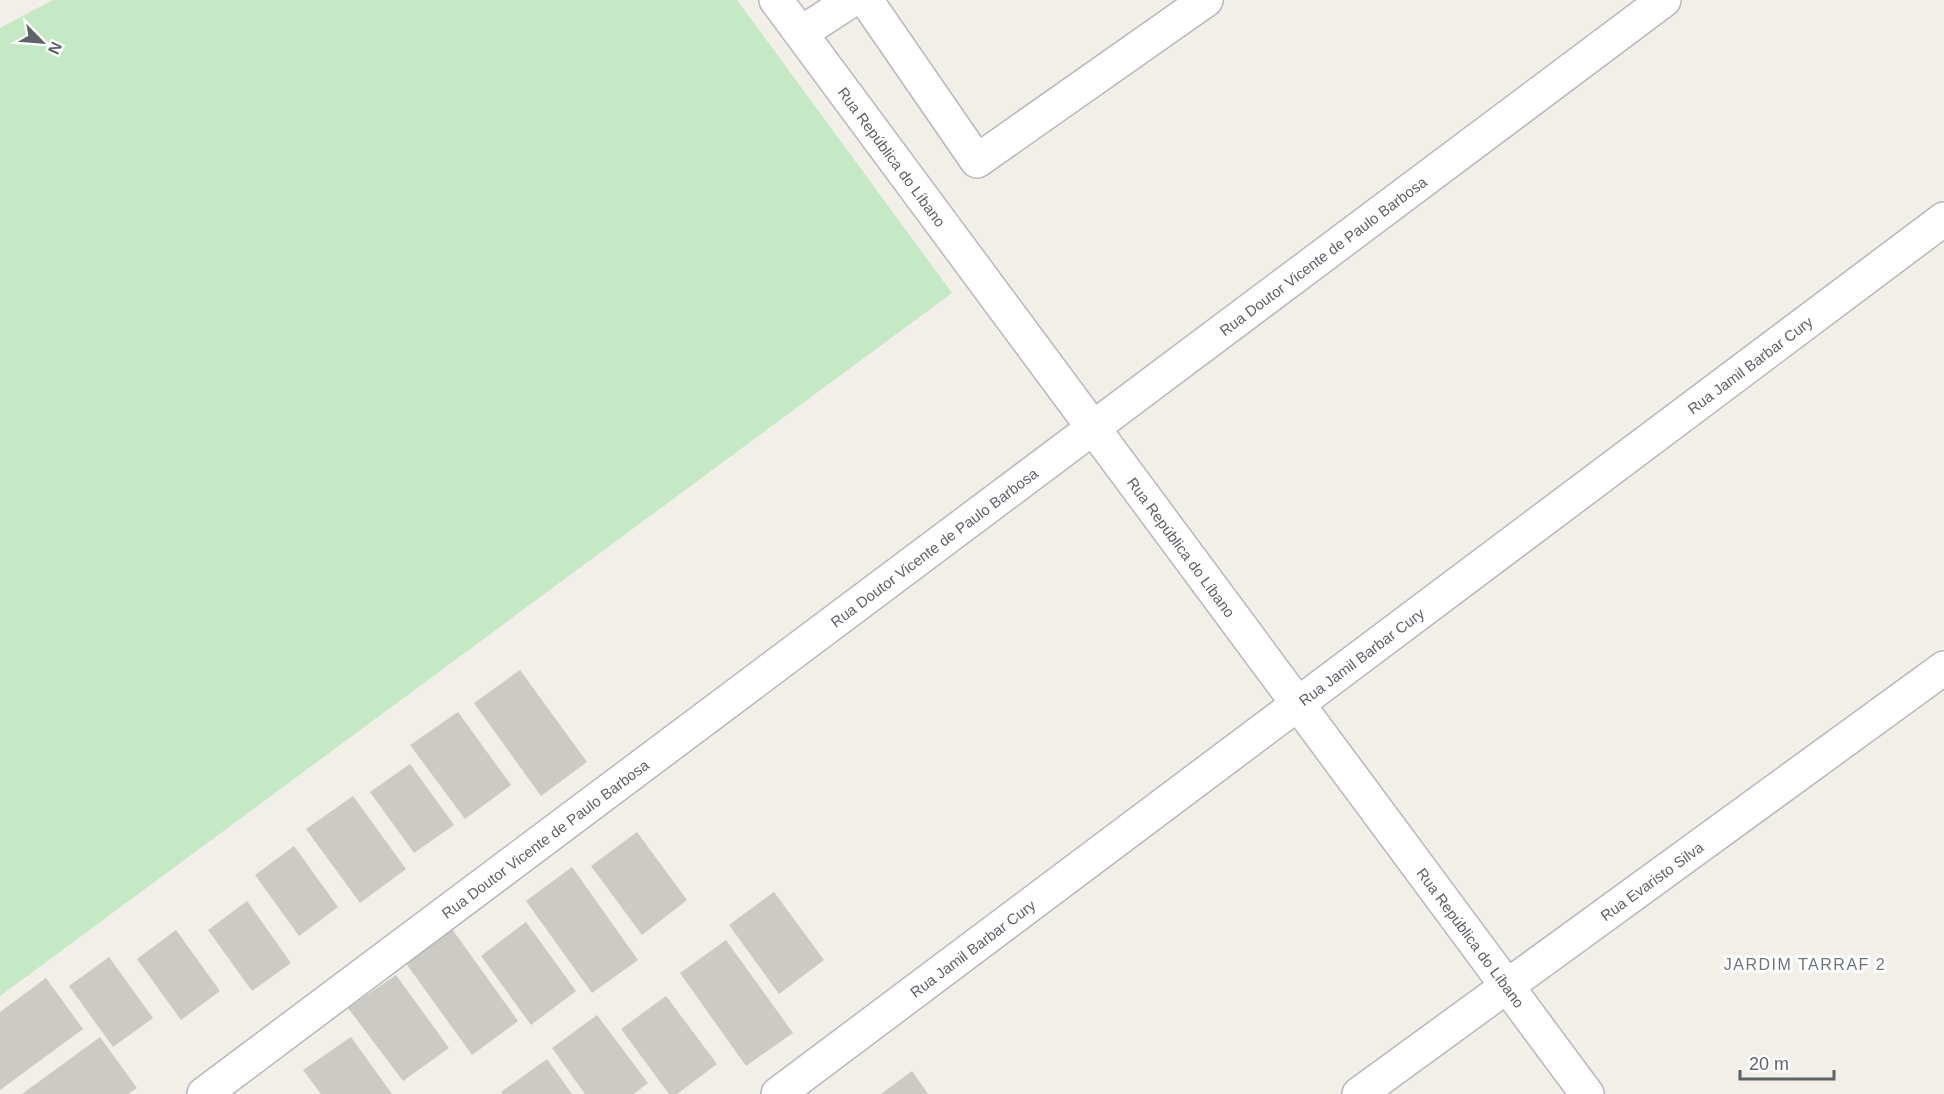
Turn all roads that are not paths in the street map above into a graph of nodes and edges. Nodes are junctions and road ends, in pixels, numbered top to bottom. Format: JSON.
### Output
{"nodes":[{"id":1,"x":1206,"y":0,"type":"edge"},
{"id":2,"x":1664,"y":0,"type":"edge"},
{"id":3,"x":856,"y":1,"type":"edge"},
{"id":4,"x":781,"y":2,"type":"edge"},
{"id":5,"x":801,"y":33,"type":"junction"},
{"id":6,"x":1944,"y":219,"type":"edge"},
{"id":7,"x":1093,"y":428,"type":"junction"},
{"id":8,"x":1944,"y":668,"type":"edge"},
{"id":9,"x":1298,"y":704,"type":"junction"},
{"id":10,"x":1508,"y":987,"type":"junction"},
{"id":11,"x":204,"y":1094,"type":"edge"},
{"id":12,"x":778,"y":1094,"type":"edge"},
{"id":13,"x":1359,"y":1094,"type":"edge"},
{"id":14,"x":1587,"y":1094,"type":"edge"}],
"edges":[{"from":1,"to":3,"type":"street"},
{"from":2,"to":7,"type":"street","name":"Rua Doutor Vicente de Paulo Barbosa"},
{"from":3,"to":5,"type":"street"},
{"from":4,"to":5,"type":"street","name":"Rua República do Líbano"},
{"from":5,"to":7,"type":"street","name":"Rua República do Líbano"},
{"from":6,"to":9,"type":"street","name":"Rua Jamil Barbar Cury"},
{"from":7,"to":9,"type":"street","name":"Rua República do Líbano"},
{"from":7,"to":11,"type":"street","name":"Rua Doutor Vicente de Paulo Barbosa"},
{"from":8,"to":10,"type":"street","name":"Rua Evaristo Silva"},
{"from":9,"to":10,"type":"street","name":"Rua República do Líbano"},
{"from":9,"to":12,"type":"street","name":"Rua Jamil Barbar Cury"},
{"from":10,"to":13,"type":"street","name":"Rua Evaristo Silva"},
{"from":10,"to":14,"type":"street","name":"Rua República do Líbano"}]}
